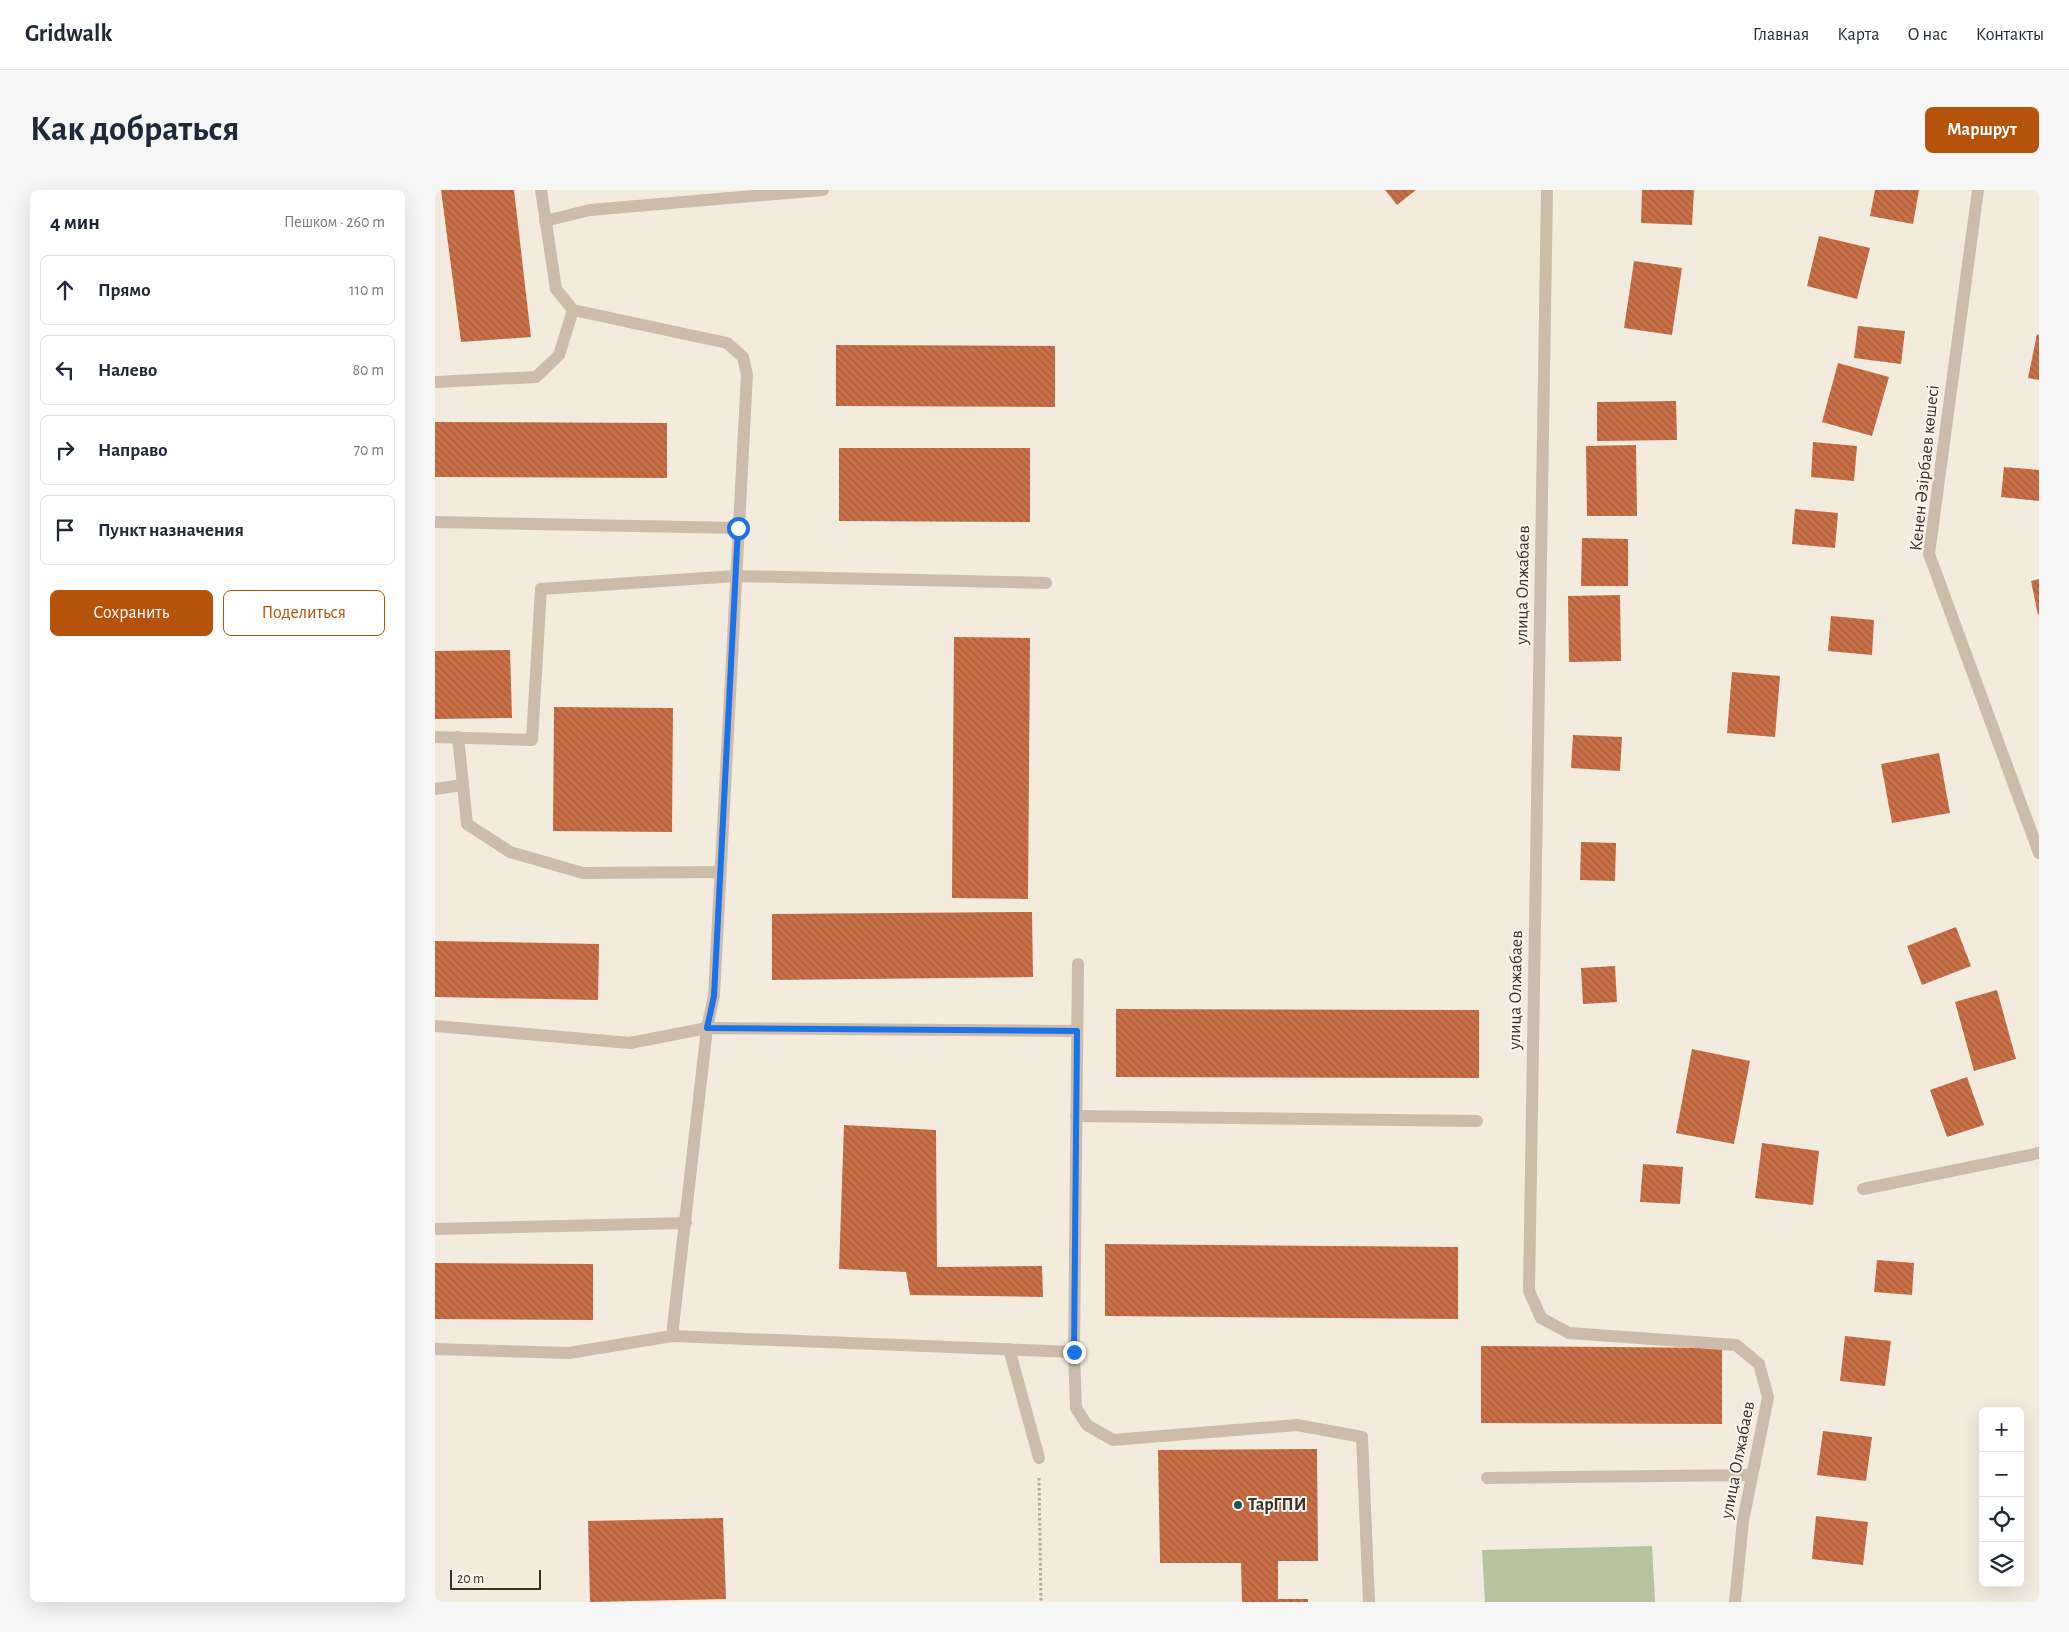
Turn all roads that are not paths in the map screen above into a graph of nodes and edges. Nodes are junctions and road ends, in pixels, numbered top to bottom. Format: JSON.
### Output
{"nodes":[{"id":1,"x":541,"y":190,"type":"edge"},
{"id":2,"x":823,"y":190,"type":"edge"},
{"id":3,"x":1547,"y":190,"type":"edge"},
{"id":4,"x":1978,"y":190,"type":"edge"},
{"id":5,"x":545,"y":221,"type":"junction"},
{"id":6,"x":573,"y":310,"type":"junction"},
{"id":7,"x":435,"y":382,"type":"edge"},
{"id":8,"x":435,"y":522,"type":"edge"},
{"id":9,"x":738,"y":528,"type":"junction"},
{"id":10,"x":736,"y":576,"type":"junction"},
{"id":11,"x":1046,"y":583,"type":"dead end"},
{"id":12,"x":435,"y":737,"type":"edge"},
{"id":13,"x":458,"y":738,"type":"junction"},
{"id":14,"x":463,"y":786,"type":"junction"},
{"id":15,"x":435,"y":789,"type":"edge"},
{"id":16,"x":2039,"y":853,"type":"edge"},
{"id":17,"x":720,"y":872,"type":"junction"},
{"id":18,"x":1078,"y":964,"type":"dead end"},
{"id":19,"x":435,"y":1026,"type":"edge"},
{"id":20,"x":707,"y":1028,"type":"junction"},
{"id":21,"x":1077,"y":1031,"type":"junction"},
{"id":22,"x":1076,"y":1116,"type":"junction"},
{"id":23,"x":1477,"y":1121,"type":"dead end"},
{"id":24,"x":2039,"y":1153,"type":"edge"},
{"id":25,"x":1863,"y":1189,"type":"dead end"},
{"id":26,"x":686,"y":1223,"type":"junction"},
{"id":27,"x":435,"y":1229,"type":"edge"},
{"id":28,"x":672,"y":1336,"type":"junction"},
{"id":29,"x":435,"y":1349,"type":"edge"},
{"id":30,"x":1009,"y":1349,"type":"junction"},
{"id":31,"x":1074,"y":1352,"type":"junction"},
{"id":32,"x":1039,"y":1458,"type":"road end"},
{"id":33,"x":1752,"y":1476,"type":"junction"},
{"id":34,"x":1487,"y":1478,"type":"dead end"},
{"id":35,"x":1369,"y":1602,"type":"edge"},
{"id":36,"x":1735,"y":1602,"type":"edge"}],
"edges":[{"from":1,"to":5,"type":"street"},
{"from":2,"to":5,"type":"street"},
{"from":3,"to":33,"type":"street","name":"улица Олжабаев"},
{"from":4,"to":16,"type":"street","name":"Кенен Әзірбаев көшесі"},
{"from":5,"to":6,"type":"street"},
{"from":6,"to":7,"type":"street"},
{"from":6,"to":9,"type":"street"},
{"from":8,"to":9,"type":"street"},
{"from":9,"to":10,"type":"street"},
{"from":10,"to":11,"type":"street"},
{"from":10,"to":13,"type":"street"},
{"from":10,"to":17,"type":"street"},
{"from":12,"to":13,"type":"street"},
{"from":13,"to":14,"type":"street"},
{"from":14,"to":15,"type":"street"},
{"from":14,"to":17,"type":"street"},
{"from":17,"to":20,"type":"street"},
{"from":18,"to":21,"type":"street"},
{"from":19,"to":20,"type":"street"},
{"from":20,"to":21,"type":"street"},
{"from":20,"to":26,"type":"street"},
{"from":21,"to":22,"type":"street"},
{"from":22,"to":23,"type":"street"},
{"from":22,"to":31,"type":"street"},
{"from":24,"to":25,"type":"street"},
{"from":26,"to":27,"type":"street"},
{"from":26,"to":28,"type":"street"},
{"from":28,"to":29,"type":"street"},
{"from":28,"to":30,"type":"street"},
{"from":30,"to":31,"type":"street"},
{"from":30,"to":32,"type":"street"},
{"from":31,"to":35,"type":"street"},
{"from":33,"to":34,"type":"street"},
{"from":33,"to":36,"type":"street","name":"улица Олжабаев"}]}
